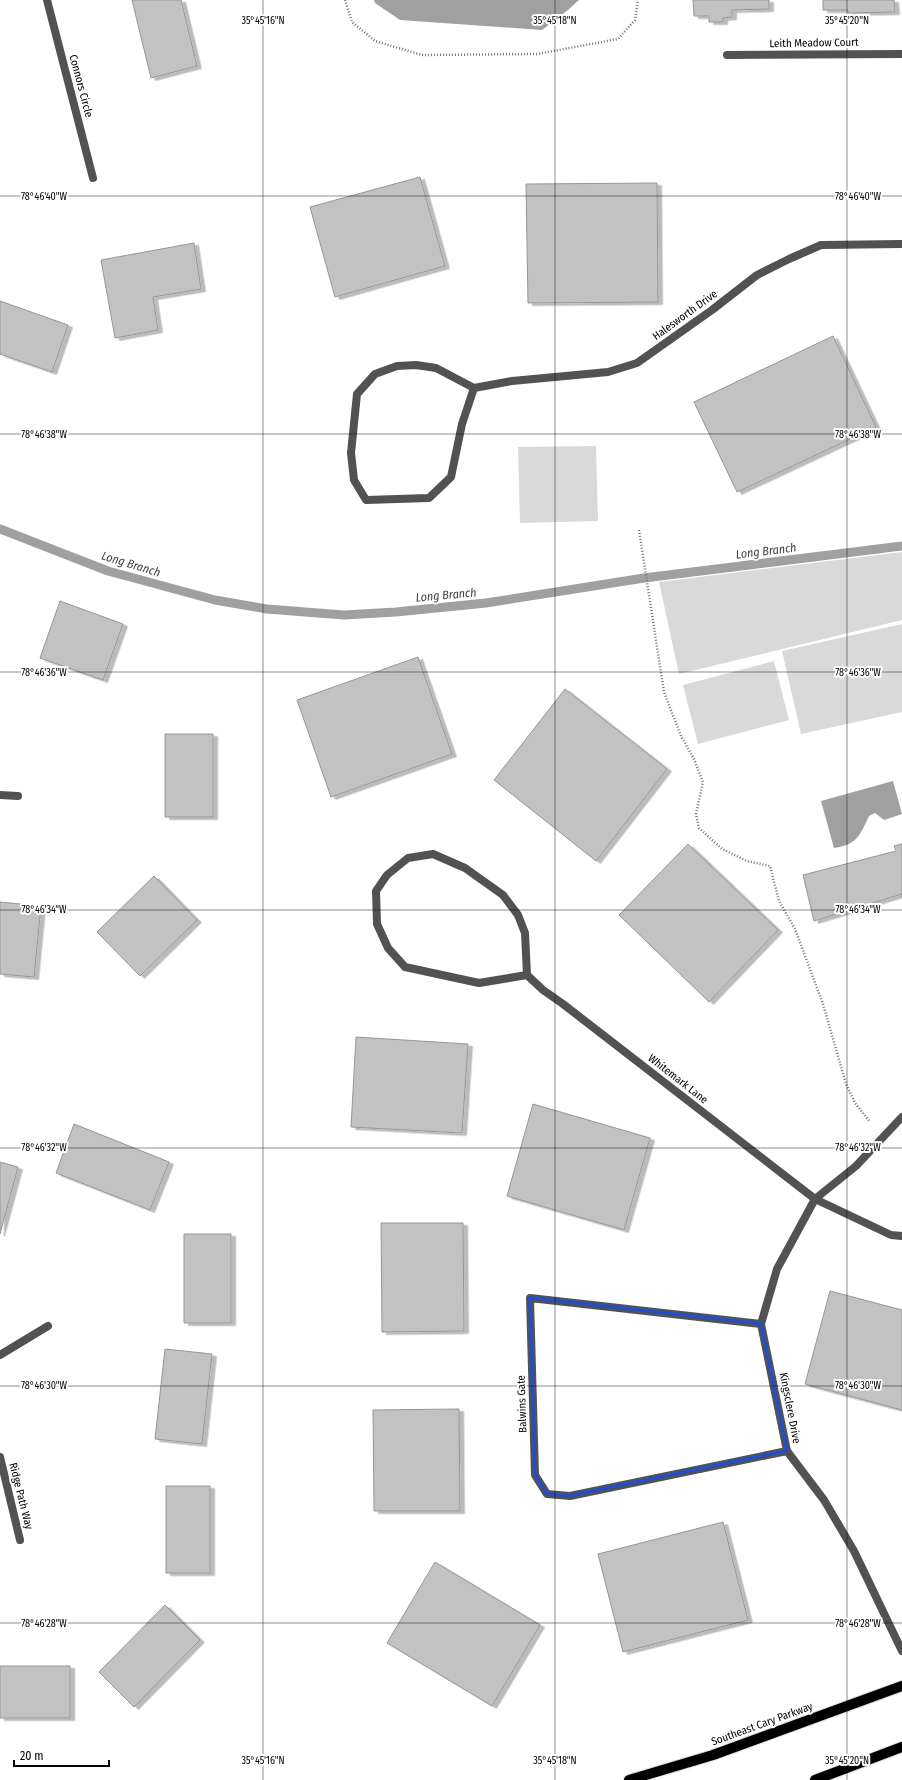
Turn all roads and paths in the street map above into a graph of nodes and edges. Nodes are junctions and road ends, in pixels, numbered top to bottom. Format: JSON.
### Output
{"nodes":[{"id":1,"x":47,"y":0,"type":"edge"},
{"id":2,"x":345,"y":0,"type":"edge"},
{"id":3,"x":638,"y":0,"type":"edge"},
{"id":4,"x":902,"y":54,"type":"edge"},
{"id":5,"x":727,"y":55,"type":"dead end"},
{"id":6,"x":93,"y":178,"type":"dead end"},
{"id":7,"x":902,"y":244,"type":"edge"},
{"id":8,"x":474,"y":388,"type":"junction"},
{"id":9,"x":639,"y":530,"type":"dead end"},
{"id":10,"x":0,"y":795,"type":"edge"},
{"id":11,"x":18,"y":796,"type":"dead end"},
{"id":12,"x":527,"y":975,"type":"junction"},
{"id":13,"x":902,"y":1117,"type":"edge"},
{"id":14,"x":883,"y":1138,"type":"junction"},
{"id":15,"x":815,"y":1199,"type":"junction"},
{"id":16,"x":902,"y":1236,"type":"edge"},
{"id":17,"x":761,"y":1324,"type":"junction"},
{"id":18,"x":48,"y":1326,"type":"dead end"},
{"id":19,"x":0,"y":1356,"type":"edge"},
{"id":20,"x":787,"y":1452,"type":"junction"},
{"id":21,"x":0,"y":1457,"type":"edge"},
{"id":22,"x":20,"y":1540,"type":"dead end"},
{"id":23,"x":902,"y":1650,"type":"edge"},
{"id":24,"x":902,"y":1686,"type":"edge"},
{"id":25,"x":902,"y":1747,"type":"edge"},
{"id":26,"x":629,"y":1780,"type":"edge"},
{"id":27,"x":815,"y":1780,"type":"edge"}],
"edges":[{"from":1,"to":6,"type":"street","name":"Connors Circle"},
{"from":2,"to":3,"type":"path"},
{"from":4,"to":5,"type":"street","name":"Leith Meadow Court"},
{"from":7,"to":8,"type":"street","name":"Halesworth Drive"},
{"from":8,"to":8,"type":"street"},
{"from":9,"to":14,"type":"path"},
{"from":10,"to":11,"type":"street"},
{"from":12,"to":12,"type":"street"},
{"from":12,"to":15,"type":"street","name":"Whitemark Lane"},
{"from":13,"to":14,"type":"street","name":"Kingsclere Drive"},
{"from":14,"to":15,"type":"street","name":"Kingsclere Drive"},
{"from":15,"to":16,"type":"street"},
{"from":15,"to":17,"type":"street","name":"Kingsclere Drive"},
{"from":17,"to":20,"type":"street","name":"Kingsclere Drive"},
{"from":17,"to":20,"type":"street","name":"Balwins Gate"},
{"from":18,"to":19,"type":"street"},
{"from":20,"to":23,"type":"street","name":"Kingsclere Drive"},
{"from":21,"to":22,"type":"street","name":"Ridge Path Way"},
{"from":24,"to":26,"type":"main road","name":"Southeast Cary Parkway"},
{"from":25,"to":27,"type":"main road"}]}
